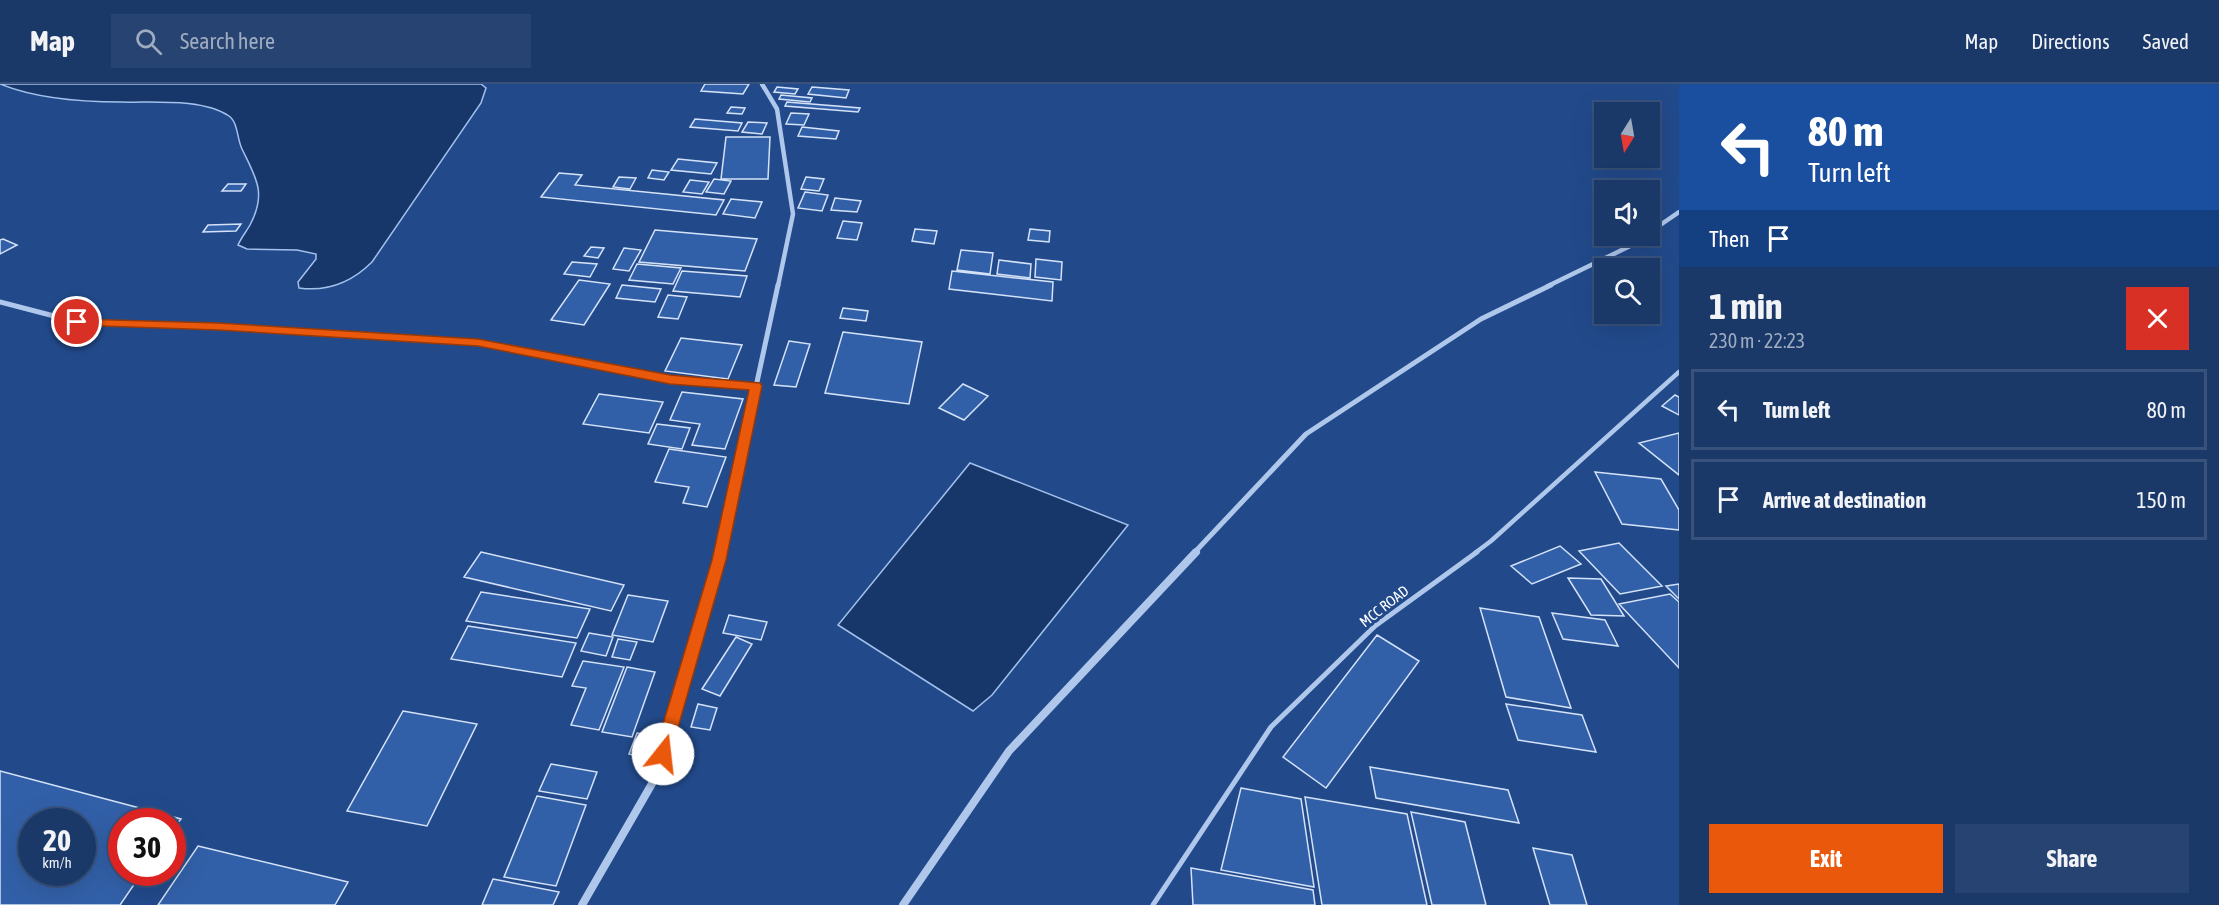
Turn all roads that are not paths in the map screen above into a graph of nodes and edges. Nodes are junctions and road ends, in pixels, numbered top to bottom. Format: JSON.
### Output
{"nodes":[{"id":1,"x":762,"y":84,"type":"edge"},
{"id":2,"x":1679,"y":212,"type":"edge"},
{"id":3,"x":1660,"y":225,"type":"edge"},
{"id":4,"x":1628,"y":246,"type":"edge"},
{"id":5,"x":0,"y":302,"type":"edge"},
{"id":6,"x":1679,"y":372,"type":"edge"},
{"id":7,"x":756,"y":386,"type":"junction"},
{"id":8,"x":582,"y":905,"type":"edge"},
{"id":9,"x":903,"y":905,"type":"edge"},
{"id":10,"x":1153,"y":905,"type":"edge"}],
"edges":[{"from":1,"to":7,"type":"street"},
{"from":2,"to":3,"type":"street"},
{"from":4,"to":9,"type":"street"},
{"from":5,"to":7,"type":"street"},
{"from":6,"to":10,"type":"lane","name":"MCC ROAD"},
{"from":7,"to":8,"type":"street"}]}
